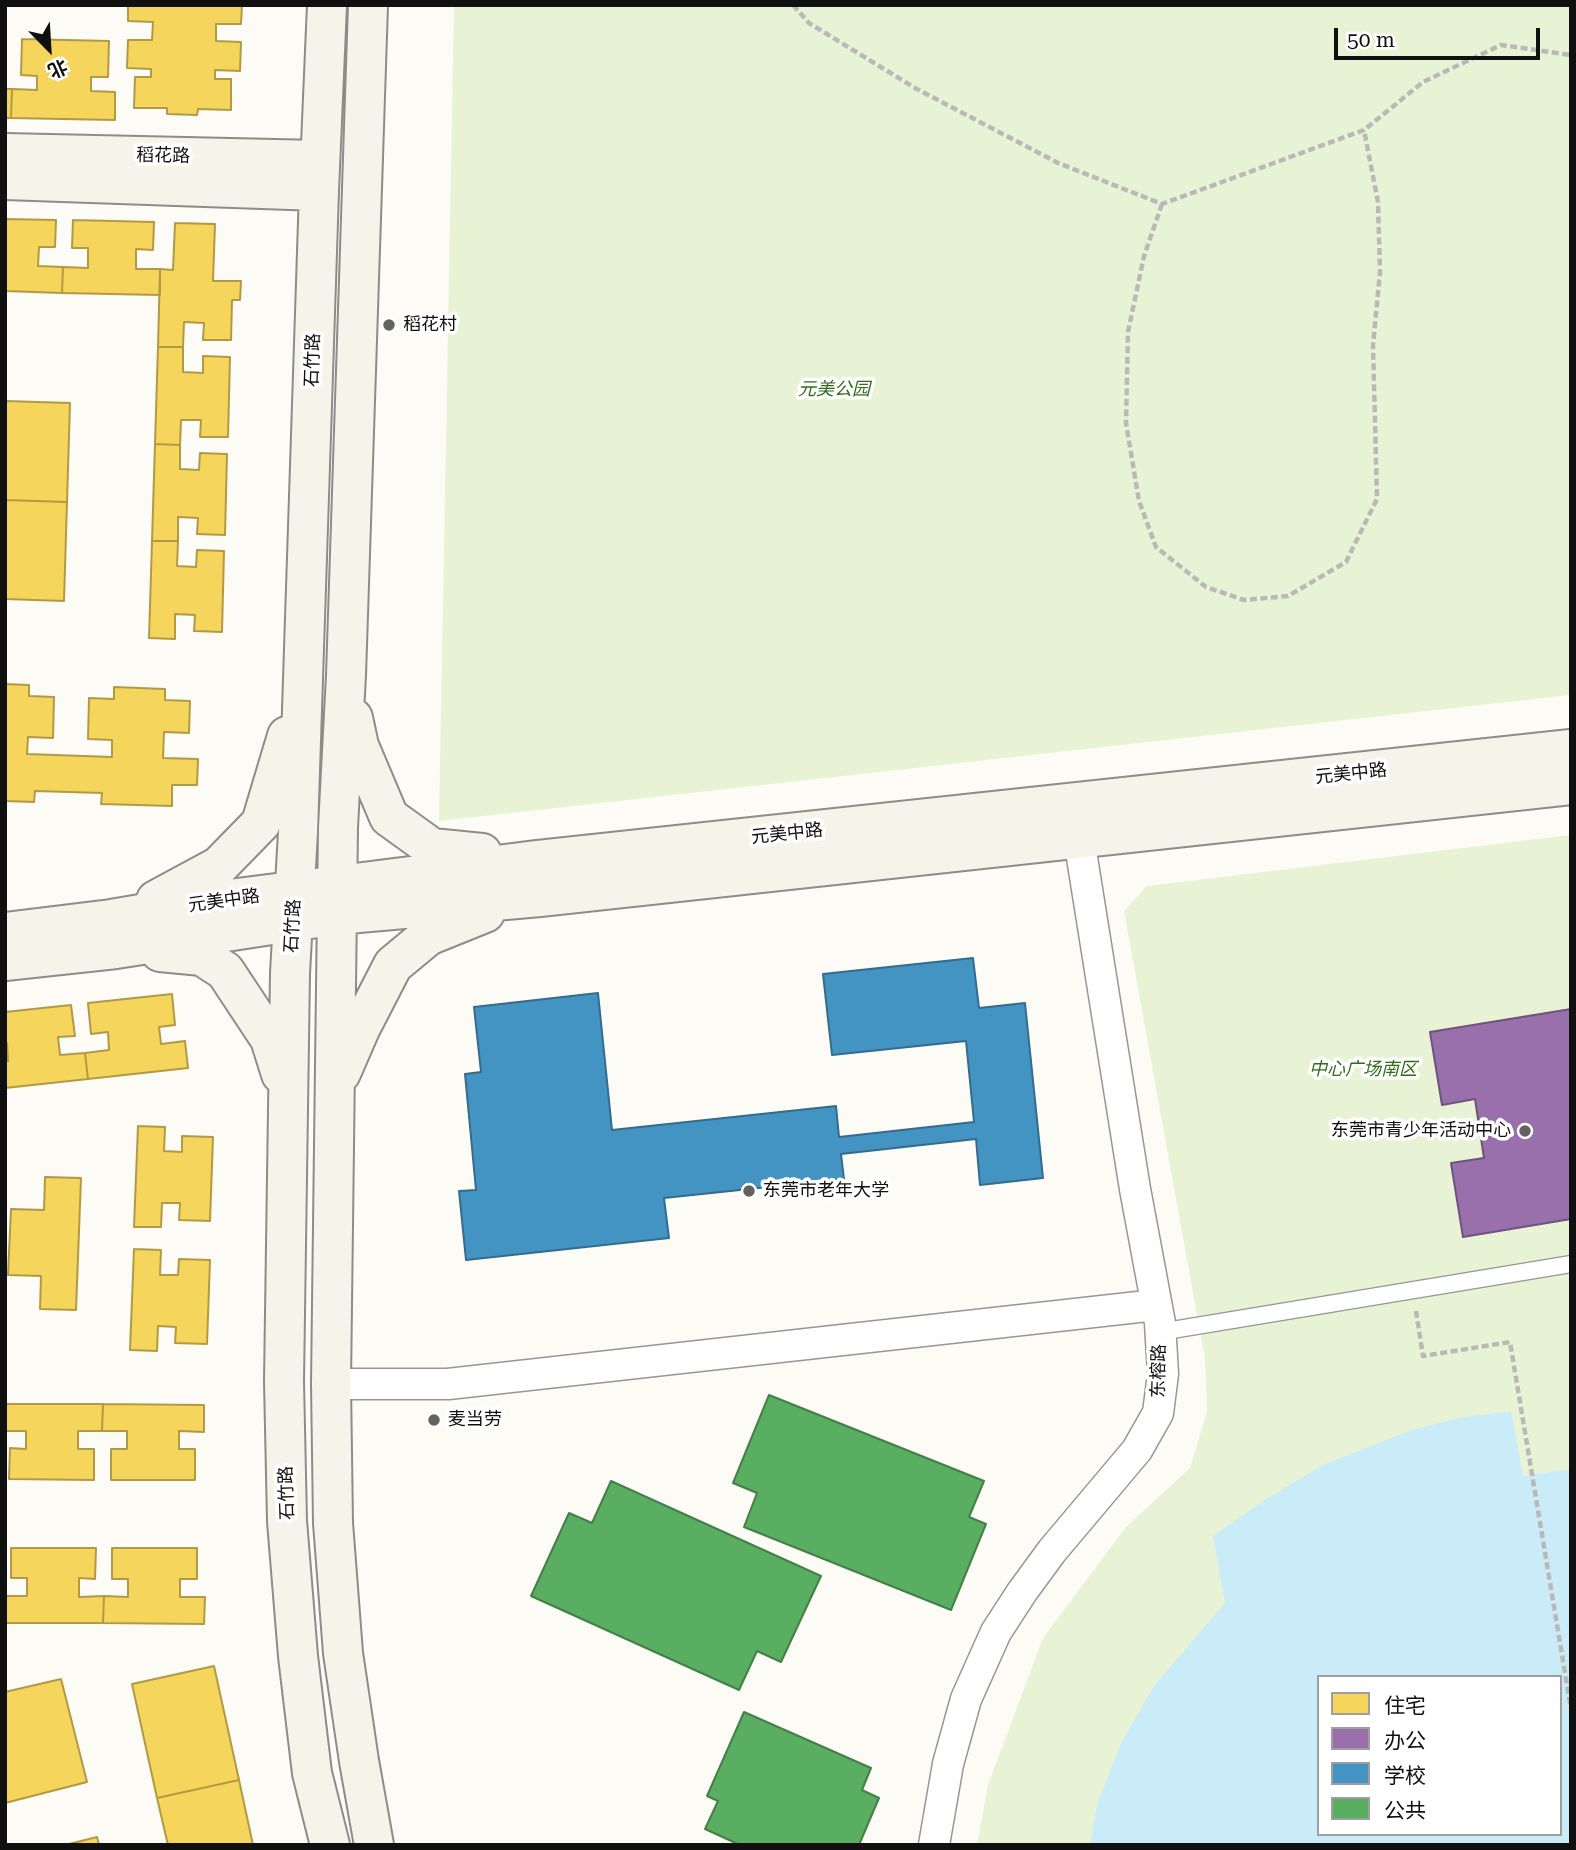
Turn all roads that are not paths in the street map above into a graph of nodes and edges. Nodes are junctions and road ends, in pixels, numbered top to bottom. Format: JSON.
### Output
{"nodes":[{"id":1,"x":327,"y":5,"type":"edge"},
{"id":2,"x":369,"y":5,"type":"edge"},
{"id":3,"x":5,"y":153,"type":"edge"},
{"id":4,"x":320,"y":176,"type":"junction"},
{"id":5,"x":5,"y":180,"type":"edge"},
{"id":6,"x":346,"y":675,"type":"junction"},
{"id":7,"x":302,"y":679,"type":"junction"},
{"id":8,"x":1571,"y":749,"type":"edge"},
{"id":9,"x":1571,"y":785,"type":"edge"},
{"id":10,"x":1079,"y":839,"type":"junction"},
{"id":11,"x":536,"y":860,"type":"junction"},
{"id":12,"x":540,"y":897,"type":"junction"},
{"id":13,"x":336,"y":900,"type":"junction"},
{"id":14,"x":295,"y":906,"type":"junction"},
{"id":15,"x":5,"y":932,"type":"edge"},
{"id":16,"x":114,"y":934,"type":"junction"},
{"id":17,"x":5,"y":961,"type":"edge"},
{"id":18,"x":334,"y":1091,"type":"junction"},
{"id":19,"x":288,"y":1098,"type":"junction"},
{"id":20,"x":1571,"y":1264,"type":"edge"},
{"id":21,"x":1158,"y":1318,"type":"junction"},
{"id":22,"x":331,"y":1384,"type":"junction"},
{"id":23,"x":330,"y":1845,"type":"edge"},
{"id":24,"x":374,"y":1845,"type":"edge"},
{"id":25,"x":934,"y":1845,"type":"edge"}],
"edges":[{"from":1,"to":4,"type":"street","name":"石竹路"},
{"from":2,"to":6,"type":"street"},
{"from":3,"to":4,"type":"street","name":"稻花路"},
{"from":4,"to":5,"type":"street","name":"稻花路"},
{"from":4,"to":7,"type":"street","name":"石竹路"},
{"from":6,"to":11,"type":"street"},
{"from":6,"to":13,"type":"street"},
{"from":7,"to":14,"type":"street","name":"石竹路"},
{"from":7,"to":16,"type":"street"},
{"from":8,"to":11,"type":"street","name":"元美中路"},
{"from":9,"to":10,"type":"street","name":"元美中路"},
{"from":10,"to":12,"type":"street","name":"元美中路"},
{"from":10,"to":21,"type":"street","name":"东榕路"},
{"from":11,"to":13,"type":"street","name":"元美中路"},
{"from":12,"to":13,"type":"street","name":"元美中路"},
{"from":12,"to":18,"type":"street"},
{"from":13,"to":14,"type":"street","name":"元美中路"},
{"from":13,"to":18,"type":"street"},
{"from":14,"to":16,"type":"street","name":"元美中路"},
{"from":14,"to":19,"type":"street","name":"石竹路"},
{"from":15,"to":16,"type":"street","name":"元美中路"},
{"from":16,"to":17,"type":"street","name":"元美中路"},
{"from":16,"to":19,"type":"street"},
{"from":18,"to":22,"type":"street"},
{"from":19,"to":23,"type":"street","name":"石竹路"},
{"from":20,"to":21,"type":"lane"},
{"from":21,"to":22,"type":"street"},
{"from":21,"to":25,"type":"street","name":"东榕路"},
{"from":22,"to":24,"type":"street"}]}
